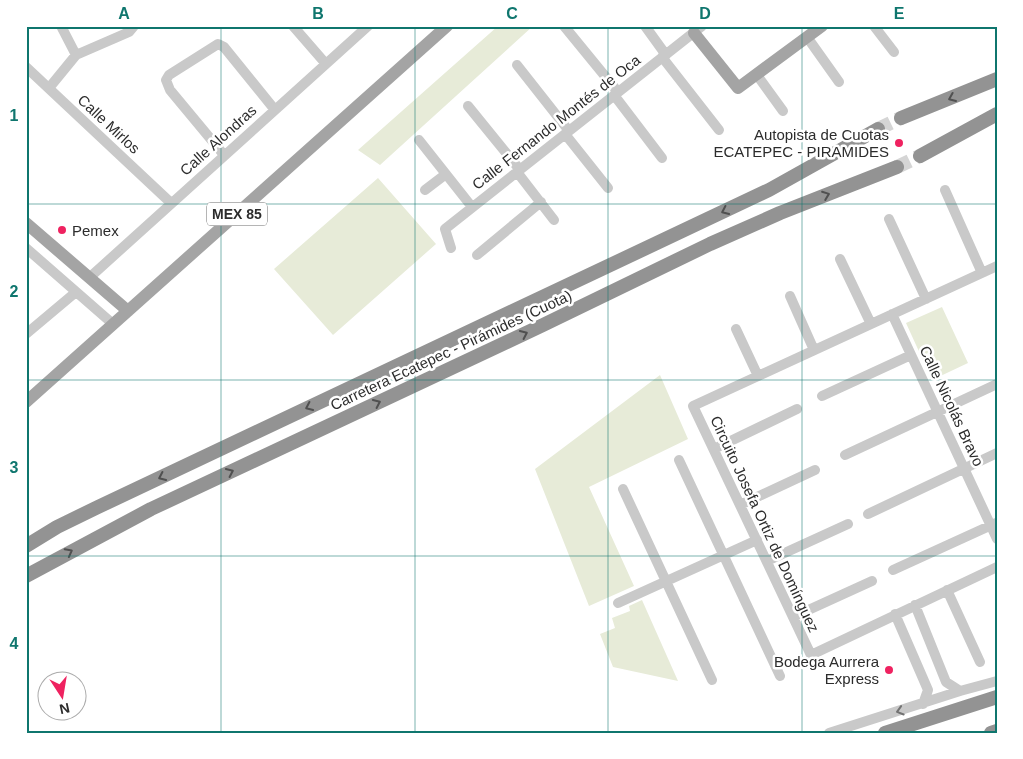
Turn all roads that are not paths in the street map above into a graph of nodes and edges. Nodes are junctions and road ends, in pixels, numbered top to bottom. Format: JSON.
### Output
{"nodes":[{"id":1,"x":61,"y":26,"type":"edge"},
{"id":2,"x":293,"y":26,"type":"edge"},
{"id":3,"x":368,"y":26,"type":"edge"},
{"id":4,"x":447,"y":26,"type":"edge"},
{"id":5,"x":564,"y":26,"type":"edge"},
{"id":6,"x":645,"y":26,"type":"edge"},
{"id":7,"x":822,"y":26,"type":"edge"},
{"id":8,"x":874,"y":26,"type":"edge"},
{"id":9,"x":131,"y":29,"type":"edge"},
{"id":10,"x":698,"y":30,"type":"edge"},
{"id":11,"x":807,"y":37,"type":"junction"},
{"id":12,"x":894,"y":52,"type":"dead end"},
{"id":13,"x":76,"y":55,"type":"junction"},
{"id":14,"x":664,"y":56,"type":"junction"},
{"id":15,"x":326,"y":64,"type":"junction"},
{"id":16,"x":517,"y":65,"type":"dead end"},
{"id":17,"x":26,"y":67,"type":"edge"},
{"id":18,"x":757,"y":75,"type":"junction"},
{"id":19,"x":997,"y":78,"type":"edge"},
{"id":20,"x":839,"y":82,"type":"dead end"},
{"id":21,"x":49,"y":88,"type":"junction"},
{"id":22,"x":616,"y":94,"type":"junction"},
{"id":23,"x":468,"y":106,"type":"dead end"},
{"id":24,"x":275,"y":110,"type":"junction"},
{"id":25,"x":782,"y":111,"type":"dead end"},
{"id":26,"x":997,"y":114,"type":"edge"},
{"id":27,"x":902,"y":118,"type":"tunnel mouth"},
{"id":28,"x":719,"y":130,"type":"dead end"},
{"id":29,"x":878,"y":130,"type":"tunnel mouth"},
{"id":30,"x":567,"y":132,"type":"junction"},
{"id":31,"x":419,"y":140,"type":"dead end"},
{"id":32,"x":224,"y":155,"type":"junction"},
{"id":33,"x":920,"y":156,"type":"tunnel mouth"},
{"id":34,"x":662,"y":158,"type":"dead end"},
{"id":35,"x":896,"y":168,"type":"tunnel mouth"},
{"id":36,"x":519,"y":171,"type":"junction"},
{"id":37,"x":446,"y":174,"type":"junction"},
{"id":38,"x":608,"y":188,"type":"dead end"},
{"id":39,"x":425,"y":190,"type":"dead end"},
{"id":40,"x":945,"y":190,"type":"dead end"},
{"id":41,"x":541,"y":202,"type":"junction"},
{"id":42,"x":171,"y":203,"type":"junction"},
{"id":43,"x":472,"y":207,"type":"junction"},
{"id":44,"x":889,"y":219,"type":"dead end"},
{"id":45,"x":554,"y":220,"type":"dead end"},
{"id":46,"x":26,"y":223,"type":"edge"},
{"id":47,"x":451,"y":248,"type":"dead end"},
{"id":48,"x":27,"y":250,"type":"edge"},
{"id":49,"x":477,"y":255,"type":"dead end"},
{"id":50,"x":840,"y":259,"type":"dead end"},
{"id":51,"x":997,"y":266,"type":"edge"},
{"id":52,"x":982,"y":273,"type":"junction"},
{"id":53,"x":89,"y":278,"type":"junction"},
{"id":54,"x":76,"y":292,"type":"junction"},
{"id":55,"x":790,"y":296,"type":"dead end"},
{"id":56,"x":926,"y":299,"type":"junction"},
{"id":57,"x":128,"y":311,"type":"junction"},
{"id":58,"x":892,"y":314,"type":"junction"},
{"id":59,"x":113,"y":324,"type":"junction"},
{"id":60,"x":871,"y":324,"type":"junction"},
{"id":61,"x":736,"y":329,"type":"dead end"},
{"id":62,"x":26,"y":334,"type":"edge"},
{"id":63,"x":814,"y":350,"type":"junction"},
{"id":64,"x":911,"y":355,"type":"junction"},
{"id":65,"x":758,"y":376,"type":"junction"},
{"id":66,"x":997,"y":384,"type":"edge"},
{"id":67,"x":822,"y":396,"type":"dead end"},
{"id":68,"x":26,"y":402,"type":"edge"},
{"id":69,"x":797,"y":409,"type":"dead end"},
{"id":70,"x":938,"y":412,"type":"junction"},
{"id":71,"x":714,"y":449,"type":"junction"},
{"id":72,"x":997,"y":453,"type":"edge"},
{"id":73,"x":845,"y":455,"type":"dead end"},
{"id":74,"x":679,"y":460,"type":"dead end"},
{"id":75,"x":965,"y":468,"type":"junction"},
{"id":76,"x":815,"y":470,"type":"dead end"},
{"id":77,"x":623,"y":489,"type":"dead end"},
{"id":78,"x":740,"y":505,"type":"junction"},
{"id":79,"x":868,"y":514,"type":"dead end"},
{"id":80,"x":848,"y":524,"type":"dead end"},
{"id":81,"x":994,"y":524,"type":"edge"},
{"id":82,"x":997,"y":539,"type":"edge"},
{"id":83,"x":757,"y":540,"type":"junction"},
{"id":84,"x":26,"y":546,"type":"edge"},
{"id":85,"x":722,"y":555,"type":"junction"},
{"id":86,"x":766,"y":561,"type":"junction"},
{"id":87,"x":997,"y":567,"type":"edge"},
{"id":88,"x":893,"y":570,"type":"dead end"},
{"id":89,"x":26,"y":576,"type":"edge"},
{"id":90,"x":666,"y":581,"type":"junction"},
{"id":91,"x":872,"y":581,"type":"dead end"},
{"id":92,"x":947,"y":590,"type":"junction"},
{"id":93,"x":618,"y":603,"type":"dead end"},
{"id":94,"x":915,"y":605,"type":"junction"},
{"id":95,"x":895,"y":614,"type":"junction"},
{"id":96,"x":793,"y":617,"type":"junction"},
{"id":97,"x":925,"y":630,"type":"junction"},
{"id":98,"x":906,"y":638,"type":"junction"},
{"id":99,"x":980,"y":662,"type":"dead end"},
{"id":100,"x":940,"y":666,"type":"junction"},
{"id":101,"x":922,"y":674,"type":"junction"},
{"id":102,"x":780,"y":676,"type":"dead end"},
{"id":103,"x":712,"y":680,"type":"dead end"},
{"id":104,"x":997,"y":681,"type":"edge"},
{"id":105,"x":960,"y":691,"type":"junction"},
{"id":106,"x":997,"y":697,"type":"edge"},
{"id":107,"x":923,"y":704,"type":"junction"},
{"id":108,"x":997,"y":731,"type":"edge"},
{"id":109,"x":828,"y":733,"type":"edge"},
{"id":110,"x":885,"y":733,"type":"edge"},
{"id":111,"x":991,"y":733,"type":"edge"}],
"edges":[{"from":1,"to":13,"type":"street"},
{"from":2,"to":15,"type":"street"},
{"from":3,"to":15,"type":"street","name":"Calle Alondras"},
{"from":4,"to":57,"type":"main road","number":"MEX 85"},
{"from":5,"to":22,"type":"street"},
{"from":6,"to":14,"type":"street"},
{"from":7,"to":11,"type":"main road"},
{"from":8,"to":12,"type":"street"},
{"from":9,"to":13,"type":"street"},
{"from":10,"to":14,"type":"street","name":"Calle Fernando Montés de Oca"},
{"from":10,"to":18,"type":"main road"},
{"from":11,"to":18,"type":"main road"},
{"from":11,"to":20,"type":"street"},
{"from":13,"to":21,"type":"street"},
{"from":14,"to":22,"type":"street","name":"Calle Fernando Montés de Oca"},
{"from":14,"to":28,"type":"street"},
{"from":15,"to":24,"type":"street","name":"Calle Alondras"},
{"from":16,"to":30,"type":"street"},
{"from":17,"to":21,"type":"street","name":"Calle Mirlos"},
{"from":18,"to":25,"type":"street"},
{"from":19,"to":27,"type":"highway","one_way":true},
{"from":21,"to":42,"type":"street","name":"Calle Mirlos"},
{"from":22,"to":30,"type":"street","name":"Calle Fernando Montés de Oca"},
{"from":22,"to":34,"type":"street"},
{"from":23,"to":36,"type":"street"},
{"from":24,"to":32,"type":"street","name":"Calle Alondras"},
{"from":24,"to":32,"type":"street"},
{"from":26,"to":33,"type":"highway"},
{"from":29,"to":84,"type":"highway","name":"Carretera Ecatepec - Pirámides (Cuota)","one_way":true},
{"from":30,"to":36,"type":"street","name":"Calle Fernando Montés de Oca"},
{"from":30,"to":38,"type":"street"},
{"from":31,"to":37,"type":"street"},
{"from":32,"to":42,"type":"street","name":"Calle Alondras"},
{"from":89,"to":35,"type":"highway","name":"Carretera Ecatepec - Pirámides (Cuota)","one_way":true},
{"from":36,"to":41,"type":"street"},
{"from":36,"to":43,"type":"street","name":"Calle Fernando Montés de Oca"},
{"from":37,"to":39,"type":"street"},
{"from":37,"to":43,"type":"street"},
{"from":40,"to":52,"type":"street"},
{"from":41,"to":45,"type":"street"},
{"from":41,"to":49,"type":"street"},
{"from":42,"to":53,"type":"street","name":"Calle Alondras"},
{"from":43,"to":47,"type":"street","name":"Calle Fernando Montés de Oca"},
{"from":44,"to":56,"type":"street"},
{"from":46,"to":53,"type":"main road"},
{"from":48,"to":54,"type":"street"},
{"from":50,"to":60,"type":"street"},
{"from":51,"to":52,"type":"street","name":"Circuito Josefa Ortiz de Domínguez"},
{"from":52,"to":56,"type":"street","name":"Circuito Josefa Ortiz de Domínguez"},
{"from":53,"to":57,"type":"main road"},
{"from":54,"to":59,"type":"street"},
{"from":54,"to":62,"type":"street"},
{"from":55,"to":63,"type":"street"},
{"from":56,"to":58,"type":"street","name":"Circuito Josefa Ortiz de Domínguez"},
{"from":57,"to":59,"type":"main road","number":"MEX 85"},
{"from":58,"to":60,"type":"street","name":"Circuito Josefa Ortiz de Domínguez"},
{"from":58,"to":64,"type":"street","name":"Calle Nicolás Bravo"},
{"from":59,"to":68,"type":"main road","number":"MEX 85"},
{"from":60,"to":63,"type":"street","name":"Circuito Josefa Ortiz de Domínguez"},
{"from":61,"to":65,"type":"street"},
{"from":63,"to":65,"type":"street","name":"Circuito Josefa Ortiz de Domínguez"},
{"from":64,"to":67,"type":"street"},
{"from":64,"to":70,"type":"street","name":"Calle Nicolás Bravo"},
{"from":65,"to":71,"type":"street","name":"Circuito Josefa Ortiz de Domínguez"},
{"from":66,"to":70,"type":"street"},
{"from":69,"to":71,"type":"street"},
{"from":70,"to":73,"type":"street"},
{"from":70,"to":75,"type":"street","name":"Calle Nicolás Bravo"},
{"from":71,"to":78,"type":"street","name":"Circuito Josefa Ortiz de Domínguez"},
{"from":72,"to":75,"type":"street"},
{"from":74,"to":85,"type":"street"},
{"from":75,"to":79,"type":"street"},
{"from":75,"to":81,"type":"street","name":"Calle Nicolás Bravo"},
{"from":76,"to":78,"type":"street"},
{"from":77,"to":90,"type":"street"},
{"from":78,"to":83,"type":"street","name":"Circuito Josefa Ortiz de Domínguez"},
{"from":80,"to":86,"type":"street"},
{"from":81,"to":82,"type":"street","name":"Calle Nicolás Bravo"},
{"from":81,"to":88,"type":"street"},
{"from":83,"to":85,"type":"street"},
{"from":83,"to":86,"type":"street","name":"Circuito Josefa Ortiz de Domínguez"},
{"from":85,"to":90,"type":"street"},
{"from":85,"to":102,"type":"street"},
{"from":86,"to":96,"type":"street","name":"Circuito Josefa Ortiz de Domínguez"},
{"from":87,"to":92,"type":"street","name":"Circuito Josefa Ortiz de Domínguez"},
{"from":90,"to":93,"type":"street"},
{"from":90,"to":103,"type":"street"},
{"from":91,"to":96,"type":"street"},
{"from":92,"to":94,"type":"street","name":"Circuito Josefa Ortiz de Domínguez"},
{"from":92,"to":99,"type":"street"},
{"from":94,"to":95,"type":"street","name":"Circuito Josefa Ortiz de Domínguez"},
{"from":94,"to":97,"type":"street"},
{"from":95,"to":96,"type":"street","name":"Circuito Josefa Ortiz de Domínguez"},
{"from":95,"to":98,"type":"street"},
{"from":97,"to":98,"type":"street"},
{"from":97,"to":100,"type":"street"},
{"from":98,"to":101,"type":"street"},
{"from":100,"to":101,"type":"street"},
{"from":100,"to":105,"type":"street"},
{"from":101,"to":107,"type":"street"},
{"from":104,"to":105,"type":"street"},
{"from":105,"to":107,"type":"street"},
{"from":106,"to":110,"type":"highway"},
{"from":107,"to":109,"type":"street","one_way":true},
{"from":108,"to":111,"type":"highway"}]}
